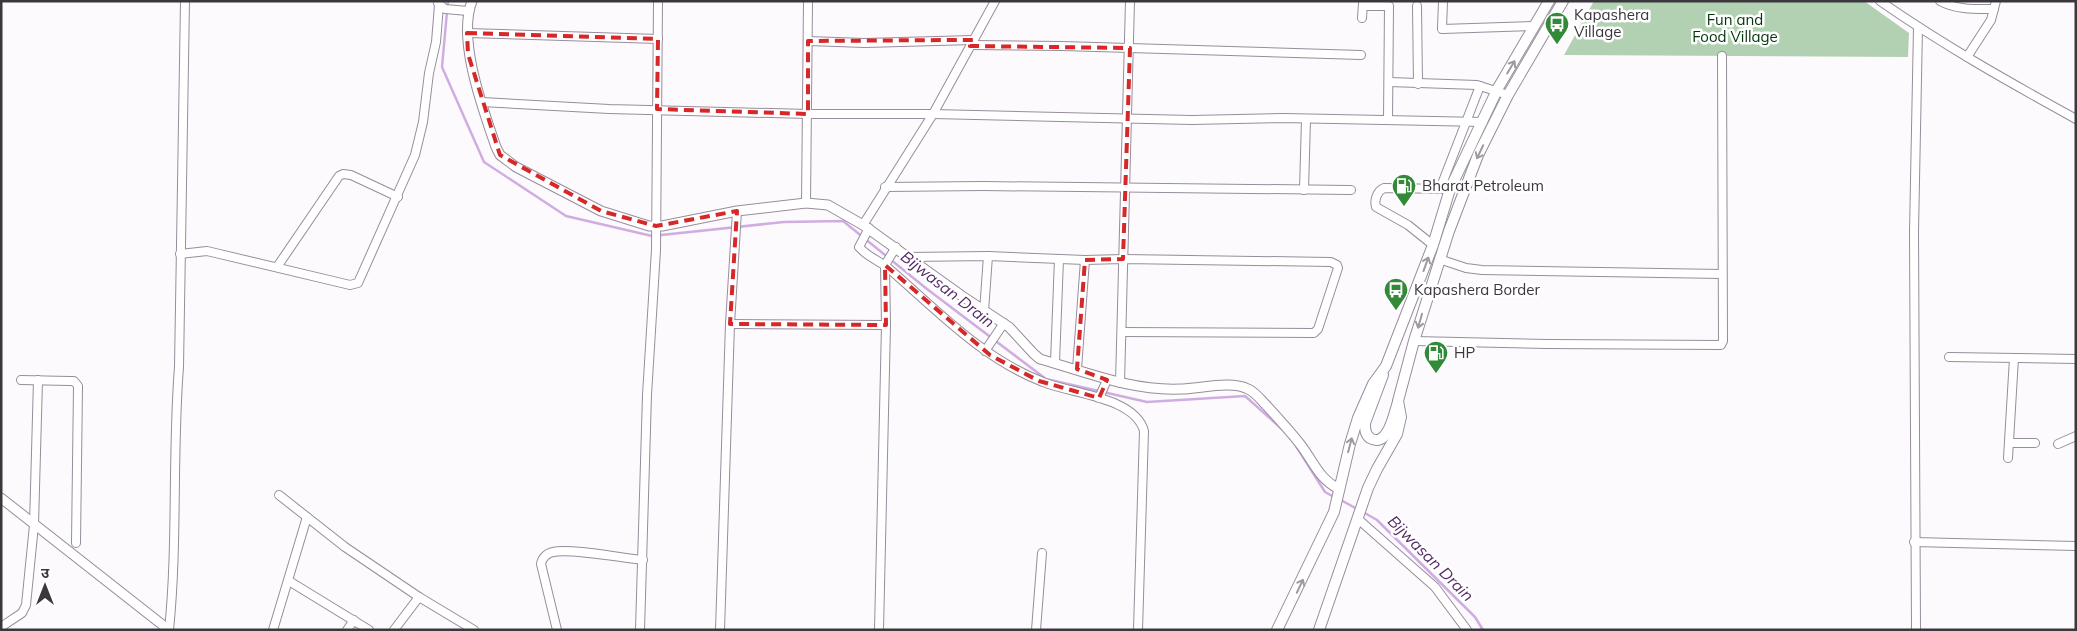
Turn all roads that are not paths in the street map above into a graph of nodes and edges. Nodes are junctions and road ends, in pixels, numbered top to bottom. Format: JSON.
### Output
{"nodes":[{"id":1,"x":185,"y":1,"type":"edge"},
{"id":2,"x":472,"y":1,"type":"edge"},
{"id":3,"x":658,"y":1,"type":"edge"},
{"id":4,"x":808,"y":1,"type":"edge"},
{"id":5,"x":995,"y":1,"type":"edge"},
{"id":6,"x":1130,"y":1,"type":"edge"},
{"id":7,"x":1444,"y":1,"type":"edge"},
{"id":8,"x":1549,"y":1,"type":"edge"},
{"id":9,"x":1563,"y":1,"type":"edge"},
{"id":10,"x":1880,"y":1,"type":"edge"},
{"id":11,"x":1940,"y":1,"type":"edge"},
{"id":12,"x":1363,"y":4,"type":"edge"},
{"id":13,"x":1995,"y":5,"type":"edge"},
{"id":14,"x":1417,"y":6,"type":"dead end"},
{"id":15,"x":440,"y":7,"type":"edge"},
{"id":16,"x":466,"y":11,"type":"junction"},
{"id":17,"x":1362,"y":18,"type":"dead end"},
{"id":18,"x":1535,"y":26,"type":"junction"},
{"id":19,"x":1918,"y":27,"type":"junction"},
{"id":20,"x":467,"y":33,"type":"junction"},
{"id":21,"x":658,"y":39,"type":"junction"},
{"id":22,"x":808,"y":41,"type":"junction"},
{"id":23,"x":972,"y":43,"type":"junction"},
{"id":24,"x":1130,"y":48,"type":"junction"},
{"id":25,"x":1361,"y":55,"type":"dead end"},
{"id":26,"x":1722,"y":56,"type":"dead end"},
{"id":27,"x":1967,"y":57,"type":"junction"},
{"id":28,"x":1389,"y":82,"type":"junction"},
{"id":29,"x":1418,"y":84,"type":"junction"},
{"id":30,"x":1480,"y":86,"type":"junction"},
{"id":31,"x":1497,"y":91,"type":"junction"},
{"id":32,"x":1508,"y":95,"type":"junction"},
{"id":33,"x":482,"y":102,"type":"junction"},
{"id":34,"x":657,"y":109,"type":"junction"},
{"id":35,"x":808,"y":114,"type":"junction"},
{"id":36,"x":933,"y":114,"type":"junction"},
{"id":37,"x":1128,"y":118,"type":"junction"},
{"id":38,"x":1306,"y":119,"type":"junction"},
{"id":39,"x":2076,"y":119,"type":"edge"},
{"id":40,"x":1388,"y":120,"type":"junction"},
{"id":41,"x":1465,"y":121,"type":"junction"},
{"id":42,"x":1483,"y":122,"type":"junction"},
{"id":43,"x":886,"y":187,"type":"junction"},
{"id":44,"x":1125,"y":187,"type":"junction"},
{"id":45,"x":1445,"y":189,"type":"junction"},
{"id":46,"x":1304,"y":190,"type":"junction"},
{"id":47,"x":1351,"y":190,"type":"dead end"},
{"id":48,"x":398,"y":197,"type":"junction"},
{"id":49,"x":806,"y":203,"type":"junction"},
{"id":50,"x":737,"y":211,"type":"junction"},
{"id":51,"x":866,"y":229,"type":"junction"},
{"id":52,"x":656,"y":230,"type":"junction"},
{"id":53,"x":1432,"y":245,"type":"junction"},
{"id":54,"x":894,"y":249,"type":"junction"},
{"id":55,"x":180,"y":254,"type":"junction"},
{"id":56,"x":988,"y":256,"type":"junction"},
{"id":57,"x":909,"y":257,"type":"junction"},
{"id":58,"x":1059,"y":259,"type":"junction"},
{"id":59,"x":1123,"y":259,"type":"junction"},
{"id":60,"x":1439,"y":259,"type":"junction"},
{"id":61,"x":1085,"y":260,"type":"junction"},
{"id":62,"x":886,"y":264,"type":"junction"},
{"id":63,"x":277,"y":267,"type":"junction"},
{"id":64,"x":1722,"y":274,"type":"junction"},
{"id":65,"x":984,"y":311,"type":"junction"},
{"id":66,"x":730,"y":324,"type":"junction"},
{"id":67,"x":886,"y":325,"type":"junction"},
{"id":68,"x":1002,"y":326,"type":"junction"},
{"id":69,"x":1122,"y":332,"type":"junction"},
{"id":70,"x":1414,"y":341,"type":"junction"},
{"id":71,"x":987,"y":349,"type":"junction"},
{"id":72,"x":1949,"y":357,"type":"dead end"},
{"id":73,"x":2014,"y":358,"type":"junction"},
{"id":74,"x":2076,"y":359,"type":"edge"},
{"id":75,"x":1055,"y":362,"type":"junction"},
{"id":76,"x":1386,"y":366,"type":"junction"},
{"id":77,"x":1077,"y":369,"type":"junction"},
{"id":78,"x":21,"y":380,"type":"dead end"},
{"id":79,"x":38,"y":380,"type":"junction"},
{"id":80,"x":1106,"y":382,"type":"junction"},
{"id":81,"x":1120,"y":383,"type":"junction"},
{"id":82,"x":1100,"y":396,"type":"junction"},
{"id":83,"x":1398,"y":401,"type":"junction"},
{"id":84,"x":2076,"y":436,"type":"edge"},
{"id":85,"x":2009,"y":443,"type":"junction"},
{"id":86,"x":2035,"y":443,"type":"dead end"},
{"id":87,"x":2058,"y":444,"type":"dead end"},
{"id":88,"x":2008,"y":458,"type":"dead end"},
{"id":89,"x":1338,"y":494,"type":"junction"},
{"id":90,"x":279,"y":495,"type":"dead end"},
{"id":91,"x":1,"y":498,"type":"edge"},
{"id":92,"x":1360,"y":513,"type":"junction"},
{"id":93,"x":307,"y":517,"type":"junction"},
{"id":94,"x":34,"y":525,"type":"junction"},
{"id":95,"x":1914,"y":542,"type":"junction"},
{"id":96,"x":76,"y":544,"type":"dead end"},
{"id":97,"x":2076,"y":546,"type":"edge"},
{"id":98,"x":1042,"y":553,"type":"dead end"},
{"id":99,"x":643,"y":560,"type":"junction"},
{"id":100,"x":289,"y":581,"type":"junction"},
{"id":101,"x":418,"y":597,"type":"junction"},
{"id":102,"x":354,"y":620,"type":"junction"},
{"id":103,"x":1,"y":627,"type":"edge"},
{"id":104,"x":169,"y":630,"type":"edge"},
{"id":105,"x":273,"y":630,"type":"edge"},
{"id":106,"x":347,"y":630,"type":"edge"},
{"id":107,"x":369,"y":630,"type":"edge"},
{"id":108,"x":394,"y":630,"type":"edge"},
{"id":109,"x":474,"y":630,"type":"edge"},
{"id":110,"x":557,"y":630,"type":"edge"},
{"id":111,"x":640,"y":630,"type":"edge"},
{"id":112,"x":720,"y":630,"type":"edge"},
{"id":113,"x":879,"y":630,"type":"edge"},
{"id":114,"x":1036,"y":630,"type":"edge"},
{"id":115,"x":1138,"y":630,"type":"edge"},
{"id":116,"x":1277,"y":630,"type":"edge"},
{"id":117,"x":1319,"y":630,"type":"edge"},
{"id":118,"x":1467,"y":630,"type":"edge"},
{"id":119,"x":1916,"y":630,"type":"edge"}],
"edges":[{"from":1,"to":55,"type":"street"},
{"from":2,"to":16,"type":"street"},
{"from":3,"to":21,"type":"street"},
{"from":4,"to":22,"type":"street"},
{"from":5,"to":23,"type":"street"},
{"from":6,"to":24,"type":"street"},
{"from":7,"to":18,"type":"street"},
{"from":8,"to":18,"type":"main road"},
{"from":9,"to":32,"type":"main road"},
{"from":10,"to":19,"type":"street"},
{"from":11,"to":13,"type":"street"},
{"from":12,"to":17,"type":"street"},
{"from":12,"to":28,"type":"street"},
{"from":13,"to":27,"type":"street"},
{"from":14,"to":29,"type":"street"},
{"from":15,"to":16,"type":"street"},
{"from":15,"to":48,"type":"street"},
{"from":16,"to":20,"type":"street"},
{"from":31,"to":18,"type":"main road","one_way":true},
{"from":19,"to":27,"type":"street"},
{"from":19,"to":95,"type":"street"},
{"from":20,"to":21,"type":"street"},
{"from":20,"to":33,"type":"street"},
{"from":21,"to":34,"type":"street"},
{"from":22,"to":23,"type":"street"},
{"from":22,"to":35,"type":"street"},
{"from":23,"to":24,"type":"street"},
{"from":23,"to":36,"type":"street"},
{"from":24,"to":25,"type":"street"},
{"from":24,"to":37,"type":"street"},
{"from":26,"to":64,"type":"street"},
{"from":27,"to":39,"type":"street"},
{"from":28,"to":29,"type":"street"},
{"from":28,"to":40,"type":"street"},
{"from":29,"to":30,"type":"street"},
{"from":30,"to":31,"type":"street"},
{"from":30,"to":41,"type":"street"},
{"from":31,"to":32,"type":"street"},
{"from":31,"to":42,"type":"main road"},
{"from":32,"to":60,"type":"main road","one_way":true},
{"from":33,"to":34,"type":"street"},
{"from":33,"to":52,"type":"street"},
{"from":34,"to":35,"type":"street"},
{"from":34,"to":52,"type":"street"},
{"from":35,"to":36,"type":"street"},
{"from":35,"to":49,"type":"street"},
{"from":36,"to":37,"type":"street"},
{"from":36,"to":43,"type":"street"},
{"from":37,"to":38,"type":"street"},
{"from":37,"to":44,"type":"street"},
{"from":38,"to":40,"type":"street"},
{"from":38,"to":46,"type":"street"},
{"from":40,"to":41,"type":"street"},
{"from":41,"to":42,"type":"street"},
{"from":41,"to":45,"type":"street"},
{"from":42,"to":45,"type":"main road"},
{"from":43,"to":44,"type":"street"},
{"from":43,"to":51,"type":"street"},
{"from":44,"to":46,"type":"street"},
{"from":44,"to":59,"type":"street"},
{"from":45,"to":53,"type":"main road"},
{"from":45,"to":53,"type":"street"},
{"from":46,"to":47,"type":"street"},
{"from":48,"to":63,"type":"street"},
{"from":48,"to":63,"type":"street"},
{"from":49,"to":50,"type":"street"},
{"from":49,"to":51,"type":"street"},
{"from":50,"to":52,"type":"street"},
{"from":50,"to":66,"type":"street"},
{"from":51,"to":54,"type":"street"},
{"from":51,"to":62,"type":"street"},
{"from":52,"to":99,"type":"street"},
{"from":76,"to":53,"type":"main road","one_way":true},
{"from":54,"to":57,"type":"street"},
{"from":54,"to":62,"type":"street"},
{"from":55,"to":63,"type":"street"},
{"from":55,"to":104,"type":"street"},
{"from":56,"to":57,"type":"street"},
{"from":56,"to":58,"type":"street"},
{"from":56,"to":65,"type":"street"},
{"from":57,"to":65,"type":"street"},
{"from":58,"to":61,"type":"street"},
{"from":58,"to":75,"type":"street"},
{"from":59,"to":61,"type":"street"},
{"from":59,"to":69,"type":"street"},
{"from":59,"to":69,"type":"street"},
{"from":60,"to":64,"type":"street"},
{"from":60,"to":70,"type":"main road","one_way":true},
{"from":61,"to":77,"type":"street"},
{"from":62,"to":67,"type":"street"},
{"from":62,"to":71,"type":"street"},
{"from":64,"to":70,"type":"street"},
{"from":65,"to":68,"type":"street"},
{"from":66,"to":67,"type":"street"},
{"from":66,"to":112,"type":"street"},
{"from":67,"to":113,"type":"street"},
{"from":68,"to":71,"type":"street"},
{"from":68,"to":75,"type":"street"},
{"from":69,"to":81,"type":"street"},
{"from":70,"to":83,"type":"main road"},
{"from":71,"to":82,"type":"street"},
{"from":72,"to":73,"type":"street"},
{"from":73,"to":74,"type":"street"},
{"from":73,"to":85,"type":"street"},
{"from":75,"to":77,"type":"street"},
{"from":76,"to":83,"type":"main road"},
{"from":89,"to":76,"type":"main road","one_way":true},
{"from":77,"to":80,"type":"street"},
{"from":78,"to":79,"type":"street"},
{"from":79,"to":94,"type":"street"},
{"from":79,"to":96,"type":"street"},
{"from":80,"to":81,"type":"street"},
{"from":80,"to":82,"type":"street"},
{"from":81,"to":89,"type":"street"},
{"from":82,"to":115,"type":"street"},
{"from":83,"to":92,"type":"main road"},
{"from":84,"to":87,"type":"street"},
{"from":85,"to":86,"type":"street"},
{"from":85,"to":88,"type":"street"},
{"from":116,"to":89,"type":"main road","one_way":true},
{"from":90,"to":93,"type":"street"},
{"from":91,"to":94,"type":"street"},
{"from":92,"to":117,"type":"main road"},
{"from":92,"to":118,"type":"street"},
{"from":93,"to":100,"type":"street"},
{"from":93,"to":101,"type":"street"},
{"from":94,"to":103,"type":"street"},
{"from":94,"to":104,"type":"street"},
{"from":95,"to":97,"type":"street"},
{"from":95,"to":119,"type":"street"},
{"from":98,"to":114,"type":"street"},
{"from":99,"to":110,"type":"street"},
{"from":99,"to":111,"type":"street"},
{"from":100,"to":102,"type":"street"},
{"from":100,"to":105,"type":"street"},
{"from":101,"to":108,"type":"street"},
{"from":101,"to":109,"type":"street"},
{"from":102,"to":106,"type":"street"},
{"from":102,"to":107,"type":"street"}]}
